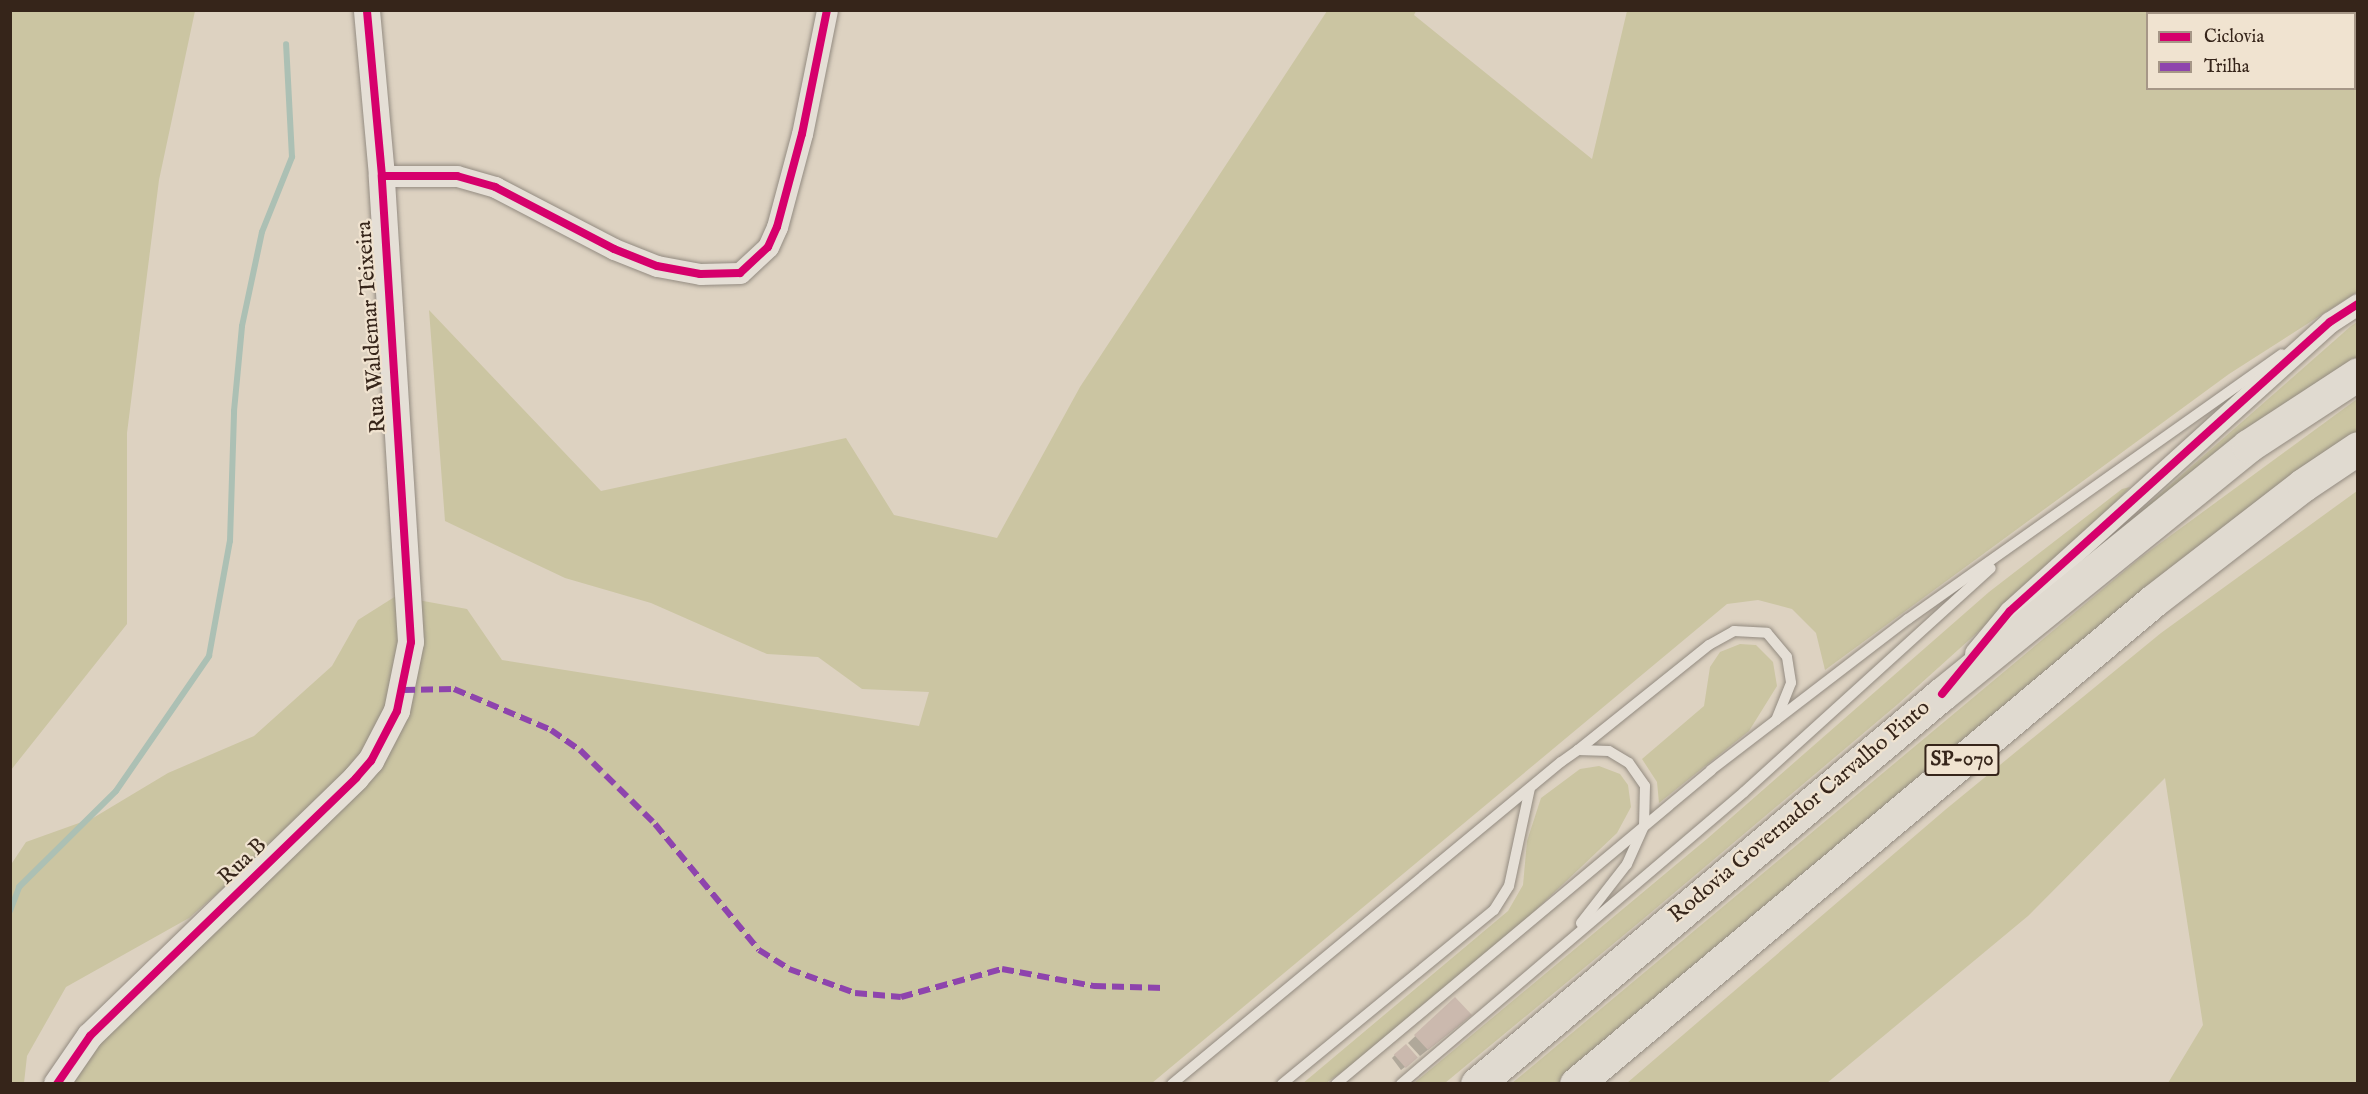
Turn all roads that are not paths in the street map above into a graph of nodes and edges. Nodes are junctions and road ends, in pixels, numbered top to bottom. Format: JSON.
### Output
{"nodes":[{"id":1,"x":367,"y":10,"type":"edge"},
{"id":2,"x":827,"y":10,"type":"edge"},
{"id":3,"x":381,"y":176,"type":"junction"},
{"id":4,"x":2358,"y":304,"type":"edge"},
{"id":5,"x":2330,"y":322,"type":"junction"},
{"id":6,"x":2358,"y":374,"type":"edge"},
{"id":7,"x":2358,"y":448,"type":"edge"},
{"id":8,"x":2018,"y":543,"type":"junction"},
{"id":9,"x":411,"y":642,"type":"joint"},
{"id":10,"x":1942,"y":694,"type":"junction"},
{"id":11,"x":1775,"y":722,"type":"junction"},
{"id":12,"x":1578,"y":750,"type":"junction"},
{"id":13,"x":1530,"y":788,"type":"junction"},
{"id":14,"x":1644,"y":826,"type":"junction"},
{"id":15,"x":1569,"y":937,"type":"junction"},
{"id":16,"x":1363,"y":1062,"type":"junction"},
{"id":17,"x":57,"y":1083,"type":"edge"},
{"id":18,"x":1172,"y":1083,"type":"edge"},
{"id":19,"x":1282,"y":1083,"type":"edge"},
{"id":20,"x":1336,"y":1083,"type":"edge"},
{"id":21,"x":1348,"y":1083,"type":"edge"},
{"id":22,"x":1401,"y":1083,"type":"edge"},
{"id":23,"x":1477,"y":1083,"type":"edge"},
{"id":24,"x":1576,"y":1083,"type":"edge"}],
"edges":[{"from":1,"to":3,"type":"street","name":"Rua Waldemar Teixeira"},
{"from":2,"to":3,"type":"street"},
{"from":3,"to":9,"type":"street","name":"Rua Waldemar Teixeira"},
{"from":4,"to":5,"type":"street"},
{"from":5,"to":8,"type":"lane"},
{"from":5,"to":10,"type":"street"},
{"from":6,"to":10,"type":"highway","name":"Rodovia Governador Carvalho Pinto","number":"SP-070"},
{"from":7,"to":24,"type":"highway","number":"SP-070"},
{"from":8,"to":11,"type":"lane"},
{"from":8,"to":15,"type":"lane"},
{"from":9,"to":17,"type":"street","name":"Rua B"},
{"from":10,"to":23,"type":"highway","name":"Rodovia Governador Carvalho Pinto","number":"SP-070"},
{"from":11,"to":12,"type":"lane"},
{"from":11,"to":14,"type":"lane"},
{"from":12,"to":13,"type":"lane"},
{"from":12,"to":14,"type":"lane"},
{"from":13,"to":18,"type":"lane"},
{"from":13,"to":19,"type":"lane"},
{"from":14,"to":15,"type":"lane"},
{"from":14,"to":16,"type":"lane"},
{"from":15,"to":22,"type":"lane"},
{"from":16,"to":20,"type":"lane"},
{"from":16,"to":21,"type":"lane"}]}
